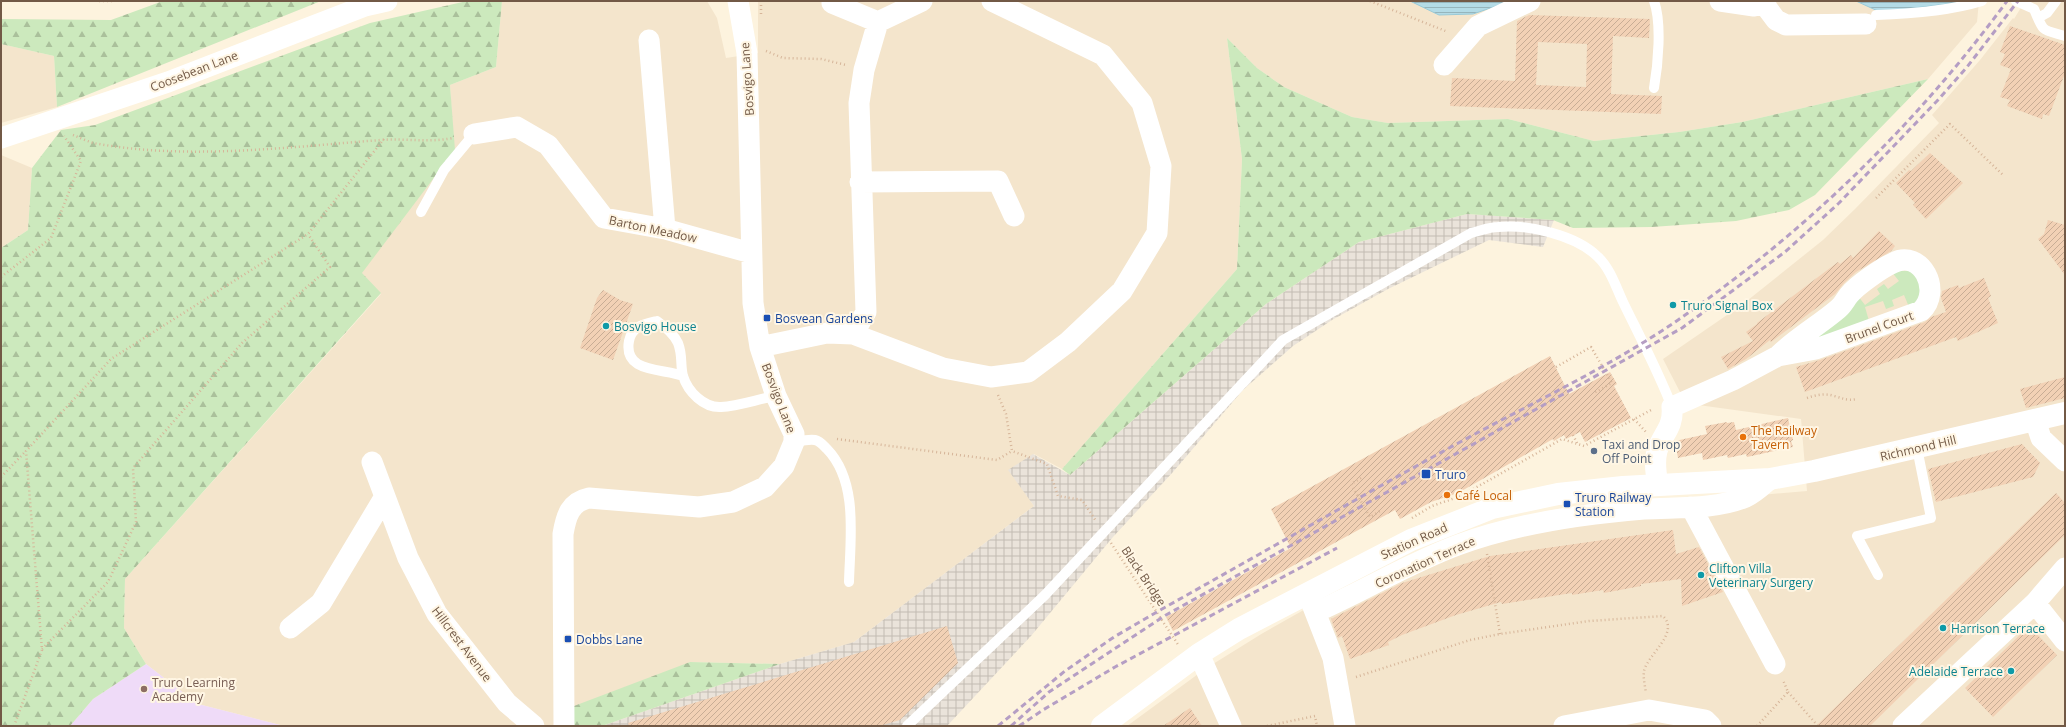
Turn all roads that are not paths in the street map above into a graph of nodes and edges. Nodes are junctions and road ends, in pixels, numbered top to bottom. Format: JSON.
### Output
{"nodes":[{"id":1,"x":387,"y":1,"type":"edge"},
{"id":2,"x":922,"y":1,"type":"edge"},
{"id":3,"x":992,"y":1,"type":"edge"},
{"id":4,"x":1530,"y":1,"type":"edge"},
{"id":5,"x":1654,"y":1,"type":"edge"},
{"id":6,"x":1720,"y":1,"type":"edge"},
{"id":7,"x":1982,"y":1,"type":"edge"},
{"id":8,"x":2016,"y":1,"type":"edge"},
{"id":9,"x":2056,"y":1,"type":"edge"},
{"id":10,"x":1765,"y":2,"type":"edge"},
{"id":11,"x":832,"y":3,"type":"dead end"},
{"id":12,"x":735,"y":6,"type":"edge"},
{"id":13,"x":2038,"y":18,"type":"junction"},
{"id":14,"x":1871,"y":20,"type":"joint"},
{"id":15,"x":878,"y":22,"type":"junction"},
{"id":16,"x":2065,"y":36,"type":"edge"},
{"id":17,"x":649,"y":40,"type":"dead end"},
{"id":18,"x":1444,"y":65,"type":"dead end"},
{"id":19,"x":1654,"y":88,"type":"dead end"},
{"id":20,"x":474,"y":134,"type":"joint"},
{"id":21,"x":1,"y":138,"type":"edge"},
{"id":22,"x":860,"y":182,"type":"junction"},
{"id":23,"x":421,"y":212,"type":"dead end"},
{"id":24,"x":1014,"y":216,"type":"dead end"},
{"id":25,"x":665,"y":229,"type":"junction"},
{"id":26,"x":750,"y":253,"type":"junction"},
{"id":27,"x":853,"y":334,"type":"junction"},
{"id":28,"x":760,"y":347,"type":"junction"},
{"id":29,"x":1778,"y":356,"type":"junction"},
{"id":30,"x":683,"y":376,"type":"junction"},
{"id":31,"x":776,"y":396,"type":"junction"},
{"id":32,"x":1672,"y":407,"type":"junction"},
{"id":33,"x":2065,"y":413,"type":"edge"},
{"id":34,"x":2035,"y":420,"type":"junction"},
{"id":35,"x":794,"y":442,"type":"junction"},
{"id":36,"x":1917,"y":448,"type":"junction"},
{"id":37,"x":2065,"y":461,"type":"edge"},
{"id":38,"x":372,"y":462,"type":"dead end"},
{"id":39,"x":1770,"y":479,"type":"junction"},
{"id":40,"x":1658,"y":485,"type":"junction"},
{"id":41,"x":384,"y":498,"type":"junction"},
{"id":42,"x":1691,"y":507,"type":"junction"},
{"id":43,"x":2065,"y":568,"type":"edge"},
{"id":44,"x":1878,"y":575,"type":"dead end"},
{"id":45,"x":849,"y":582,"type":"dead end"},
{"id":46,"x":1312,"y":602,"type":"junction"},
{"id":47,"x":2035,"y":603,"type":"junction"},
{"id":48,"x":290,"y":628,"type":"dead end"},
{"id":49,"x":2065,"y":641,"type":"edge"},
{"id":50,"x":1199,"y":654,"type":"junction"},
{"id":51,"x":1774,"y":664,"type":"road end"},
{"id":52,"x":534,"y":726,"type":"edge"},
{"id":53,"x":564,"y":726,"type":"edge"},
{"id":54,"x":907,"y":726,"type":"edge"},
{"id":55,"x":1102,"y":726,"type":"edge"},
{"id":56,"x":1231,"y":726,"type":"edge"},
{"id":57,"x":1345,"y":726,"type":"edge"},
{"id":58,"x":1564,"y":726,"type":"edge"},
{"id":59,"x":1711,"y":726,"type":"edge"},
{"id":60,"x":1903,"y":726,"type":"edge"}],
"edges":[{"from":1,"to":21,"type":"street","name":"Coosebean Lane"},
{"from":2,"to":15,"type":"street"},
{"from":3,"to":27,"type":"street"},
{"from":4,"to":18,"type":"street"},
{"from":5,"to":19,"type":"lane"},
{"from":6,"to":10,"type":"street"},
{"from":7,"to":14,"type":"lane"},
{"from":8,"to":13,"type":"lane"},
{"from":9,"to":13,"type":"lane"},
{"from":10,"to":14,"type":"street"},
{"from":11,"to":15,"type":"street"},
{"from":12,"to":26,"type":"street","name":"Bosvigo Lane"},
{"from":13,"to":16,"type":"lane"},
{"from":15,"to":22,"type":"street"},
{"from":17,"to":25,"type":"street"},
{"from":20,"to":23,"type":"lane"},
{"from":20,"to":25,"type":"street","name":"Barton Meadow"},
{"from":22,"to":24,"type":"street"},
{"from":22,"to":27,"type":"street"},
{"from":25,"to":26,"type":"street","name":"Barton Meadow"},
{"from":26,"to":28,"type":"street","name":"Bosvigo Lane"},
{"from":27,"to":28,"type":"street"},
{"from":28,"to":31,"type":"street","name":"Bosvigo Lane"},
{"from":29,"to":29,"type":"street","name":"Brunel Court"},
{"from":29,"to":32,"type":"street","name":"Brunel Court"},
{"from":30,"to":30,"type":"lane"},
{"from":30,"to":31,"type":"lane"},
{"from":31,"to":35,"type":"street","name":"Bosvigo Lane"},
{"from":32,"to":40,"type":"street"},
{"from":32,"to":54,"type":"lane"},
{"from":33,"to":34,"type":"street","name":"Richmond Hill"},
{"from":34,"to":36,"type":"street","name":"Richmond Hill"},
{"from":34,"to":37,"type":"street"},
{"from":35,"to":45,"type":"lane"},
{"from":35,"to":53,"type":"street","name":"Bosvigo Lane"},
{"from":36,"to":39,"type":"street","name":"Richmond Hill"},
{"from":36,"to":44,"type":"lane"},
{"from":38,"to":41,"type":"street","name":"Hillcrest Avenue"},
{"from":39,"to":40,"type":"street","name":"Station Road"},
{"from":39,"to":42,"type":"street","name":"Coronation Terrace"},
{"from":40,"to":46,"type":"street","name":"Station Road"},
{"from":41,"to":48,"type":"street"},
{"from":41,"to":52,"type":"street","name":"Hillcrest Avenue"},
{"from":42,"to":46,"type":"street","name":"Coronation Terrace"},
{"from":42,"to":51,"type":"street"},
{"from":43,"to":47,"type":"street"},
{"from":46,"to":50,"type":"street","name":"Station Road"},
{"from":46,"to":57,"type":"street"},
{"from":47,"to":49,"type":"street"},
{"from":47,"to":60,"type":"street"},
{"from":50,"to":55,"type":"street","name":"Station Road"},
{"from":50,"to":56,"type":"street"},
{"from":58,"to":59,"type":"street"}]}
